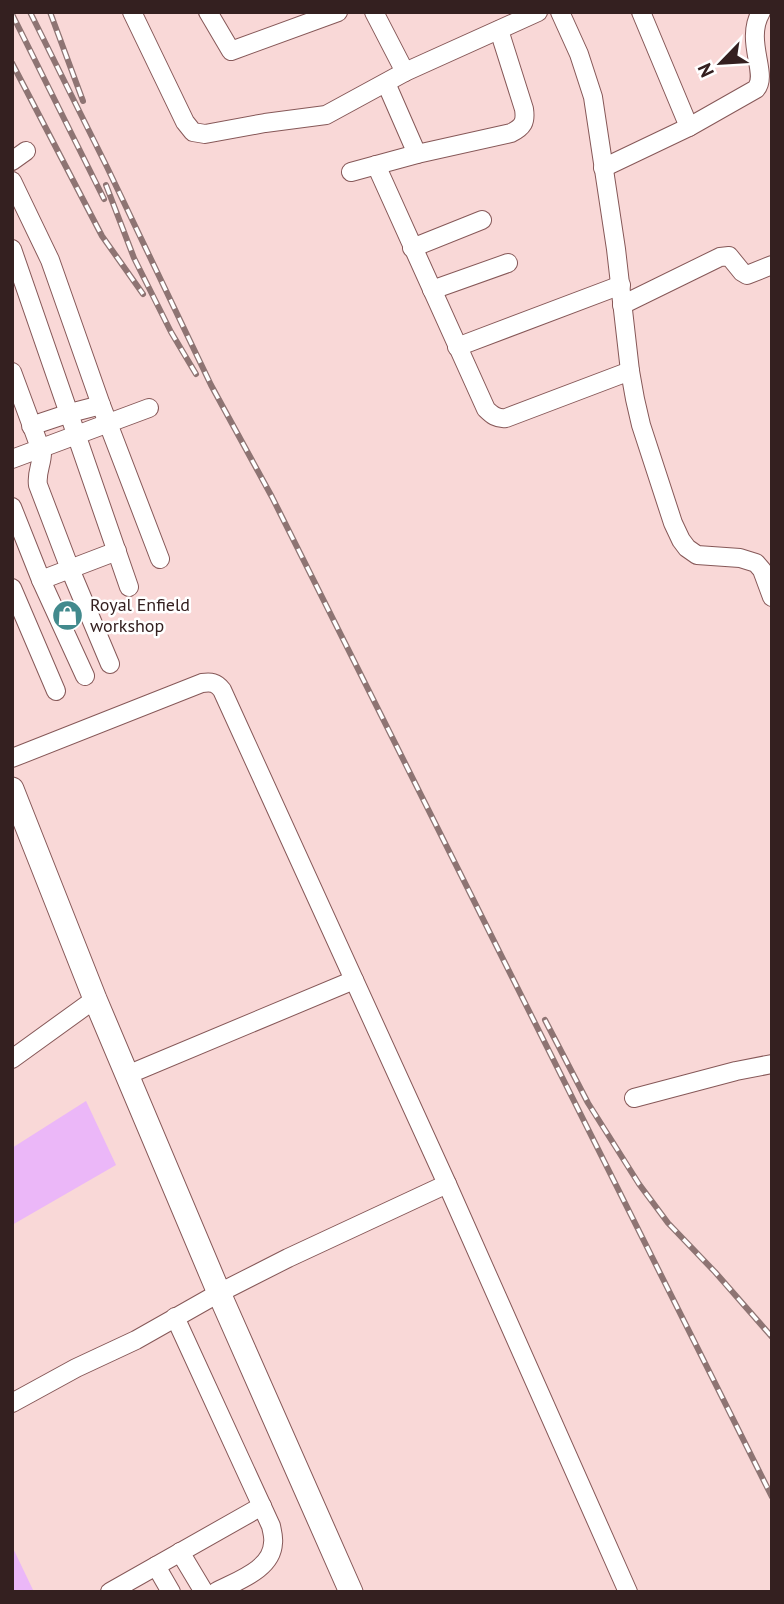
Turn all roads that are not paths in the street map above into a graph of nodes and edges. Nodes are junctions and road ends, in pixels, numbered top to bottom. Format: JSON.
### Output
{"nodes":[{"id":1,"x":132,"y":12,"type":"edge"},
{"id":2,"x":208,"y":12,"type":"edge"},
{"id":3,"x":338,"y":12,"type":"edge"},
{"id":4,"x":374,"y":12,"type":"edge"},
{"id":5,"x":538,"y":12,"type":"edge"},
{"id":6,"x":560,"y":12,"type":"edge"},
{"id":7,"x":641,"y":12,"type":"edge"},
{"id":8,"x":761,"y":12,"type":"edge"},
{"id":9,"x":300,"y":19,"type":"edge"},
{"id":10,"x":499,"y":30,"type":"junction"},
{"id":11,"x":405,"y":72,"type":"junction"},
{"id":12,"x":386,"y":83,"type":"junction"},
{"id":13,"x":689,"y":127,"type":"junction"},
{"id":14,"x":417,"y":154,"type":"junction"},
{"id":15,"x":376,"y":165,"type":"junction"},
{"id":16,"x":603,"y":168,"type":"junction"},
{"id":17,"x":351,"y":172,"type":"dead end"},
{"id":18,"x":12,"y":181,"type":"edge"},
{"id":19,"x":482,"y":220,"type":"dead end"},
{"id":20,"x":412,"y":248,"type":"junction"},
{"id":21,"x":12,"y":249,"type":"edge"},
{"id":22,"x":508,"y":263,"type":"dead end"},
{"id":23,"x":772,"y":265,"type":"edge"},
{"id":24,"x":621,"y":285,"type":"junction"},
{"id":25,"x":432,"y":290,"type":"junction"},
{"id":26,"x":622,"y":305,"type":"junction"},
{"id":27,"x":457,"y":347,"type":"junction"},
{"id":28,"x":629,"y":371,"type":"junction"},
{"id":29,"x":12,"y":372,"type":"edge"},
{"id":30,"x":101,"y":405,"type":"junction"},
{"id":31,"x":149,"y":408,"type":"dead end"},
{"id":32,"x":70,"y":413,"type":"junction"},
{"id":33,"x":108,"y":423,"type":"junction"},
{"id":34,"x":31,"y":426,"type":"junction"},
{"id":35,"x":77,"y":434,"type":"junction"},
{"id":36,"x":41,"y":449,"type":"junction"},
{"id":37,"x":12,"y":459,"type":"edge"},
{"id":38,"x":12,"y":507,"type":"edge"},
{"id":39,"x":117,"y":551,"type":"junction"},
{"id":40,"x":160,"y":559,"type":"dead end"},
{"id":41,"x":70,"y":569,"type":"junction"},
{"id":42,"x":41,"y":580,"type":"junction"},
{"id":43,"x":129,"y":587,"type":"dead end"},
{"id":44,"x":12,"y":588,"type":"edge"},
{"id":45,"x":772,"y":597,"type":"edge"},
{"id":46,"x":110,"y":664,"type":"dead end"},
{"id":47,"x":85,"y":676,"type":"dead end"},
{"id":48,"x":57,"y":691,"type":"dead end"},
{"id":49,"x":12,"y":758,"type":"edge"},
{"id":50,"x":12,"y":789,"type":"edge"},
{"id":51,"x":354,"y":980,"type":"junction"},
{"id":52,"x":95,"y":999,"type":"junction"},
{"id":53,"x":12,"y":1059,"type":"edge"},
{"id":54,"x":772,"y":1064,"type":"edge"},
{"id":55,"x":127,"y":1075,"type":"junction"},
{"id":56,"x":634,"y":1098,"type":"dead end"},
{"id":57,"x":447,"y":1184,"type":"junction"},
{"id":58,"x":219,"y":1293,"type":"junction"},
{"id":59,"x":175,"y":1317,"type":"junction"},
{"id":60,"x":12,"y":1403,"type":"edge"},
{"id":61,"x":262,"y":1506,"type":"junction"},
{"id":62,"x":180,"y":1552,"type":"junction"},
{"id":63,"x":156,"y":1566,"type":"junction"},
{"id":64,"x":110,"y":1592,"type":"edge"},
{"id":65,"x":171,"y":1592,"type":"edge"},
{"id":66,"x":204,"y":1592,"type":"edge"},
{"id":67,"x":216,"y":1592,"type":"edge"},
{"id":68,"x":351,"y":1592,"type":"edge"},
{"id":69,"x":628,"y":1592,"type":"edge"}],
"edges":[{"from":1,"to":12,"type":"street"},
{"from":2,"to":9,"type":"street"},
{"from":3,"to":9,"type":"street"},
{"from":4,"to":11,"type":"street"},
{"from":5,"to":10,"type":"street"},
{"from":6,"to":16,"type":"street"},
{"from":7,"to":13,"type":"street"},
{"from":8,"to":13,"type":"street"},
{"from":10,"to":11,"type":"street"},
{"from":10,"to":14,"type":"street"},
{"from":11,"to":12,"type":"street"},
{"from":12,"to":14,"type":"street"},
{"from":13,"to":16,"type":"street"},
{"from":14,"to":15,"type":"street"},
{"from":15,"to":17,"type":"street"},
{"from":15,"to":20,"type":"street"},
{"from":16,"to":24,"type":"street"},
{"from":18,"to":30,"type":"street"},
{"from":19,"to":20,"type":"street"},
{"from":20,"to":25,"type":"street"},
{"from":21,"to":32,"type":"street"},
{"from":22,"to":25,"type":"street"},
{"from":23,"to":26,"type":"street"},
{"from":24,"to":26,"type":"street"},
{"from":24,"to":27,"type":"street"},
{"from":25,"to":27,"type":"street"},
{"from":26,"to":28,"type":"street"},
{"from":27,"to":28,"type":"street"},
{"from":28,"to":45,"type":"street"},
{"from":29,"to":34,"type":"street"},
{"from":30,"to":32,"type":"street"},
{"from":30,"to":33,"type":"street"},
{"from":31,"to":33,"type":"street"},
{"from":32,"to":34,"type":"street"},
{"from":32,"to":35,"type":"street"},
{"from":33,"to":35,"type":"street"},
{"from":33,"to":40,"type":"street"},
{"from":34,"to":36,"type":"street"},
{"from":35,"to":36,"type":"street"},
{"from":35,"to":39,"type":"street"},
{"from":36,"to":37,"type":"street"},
{"from":36,"to":41,"type":"street"},
{"from":38,"to":42,"type":"street"},
{"from":39,"to":41,"type":"street"},
{"from":39,"to":43,"type":"street"},
{"from":41,"to":42,"type":"street"},
{"from":41,"to":46,"type":"street"},
{"from":42,"to":47,"type":"street"},
{"from":44,"to":48,"type":"street"},
{"from":49,"to":51,"type":"street"},
{"from":50,"to":52,"type":"main road"},
{"from":51,"to":55,"type":"street"},
{"from":51,"to":57,"type":"street"},
{"from":52,"to":53,"type":"street"},
{"from":52,"to":55,"type":"main road"},
{"from":54,"to":56,"type":"street"},
{"from":55,"to":58,"type":"main road"},
{"from":57,"to":58,"type":"street"},
{"from":57,"to":69,"type":"street"},
{"from":58,"to":59,"type":"street"},
{"from":58,"to":68,"type":"main road"},
{"from":59,"to":60,"type":"street"},
{"from":59,"to":61,"type":"street"},
{"from":61,"to":62,"type":"street"},
{"from":61,"to":67,"type":"street"},
{"from":62,"to":63,"type":"street"},
{"from":62,"to":66,"type":"street"},
{"from":63,"to":64,"type":"street"},
{"from":63,"to":65,"type":"street"}]}
